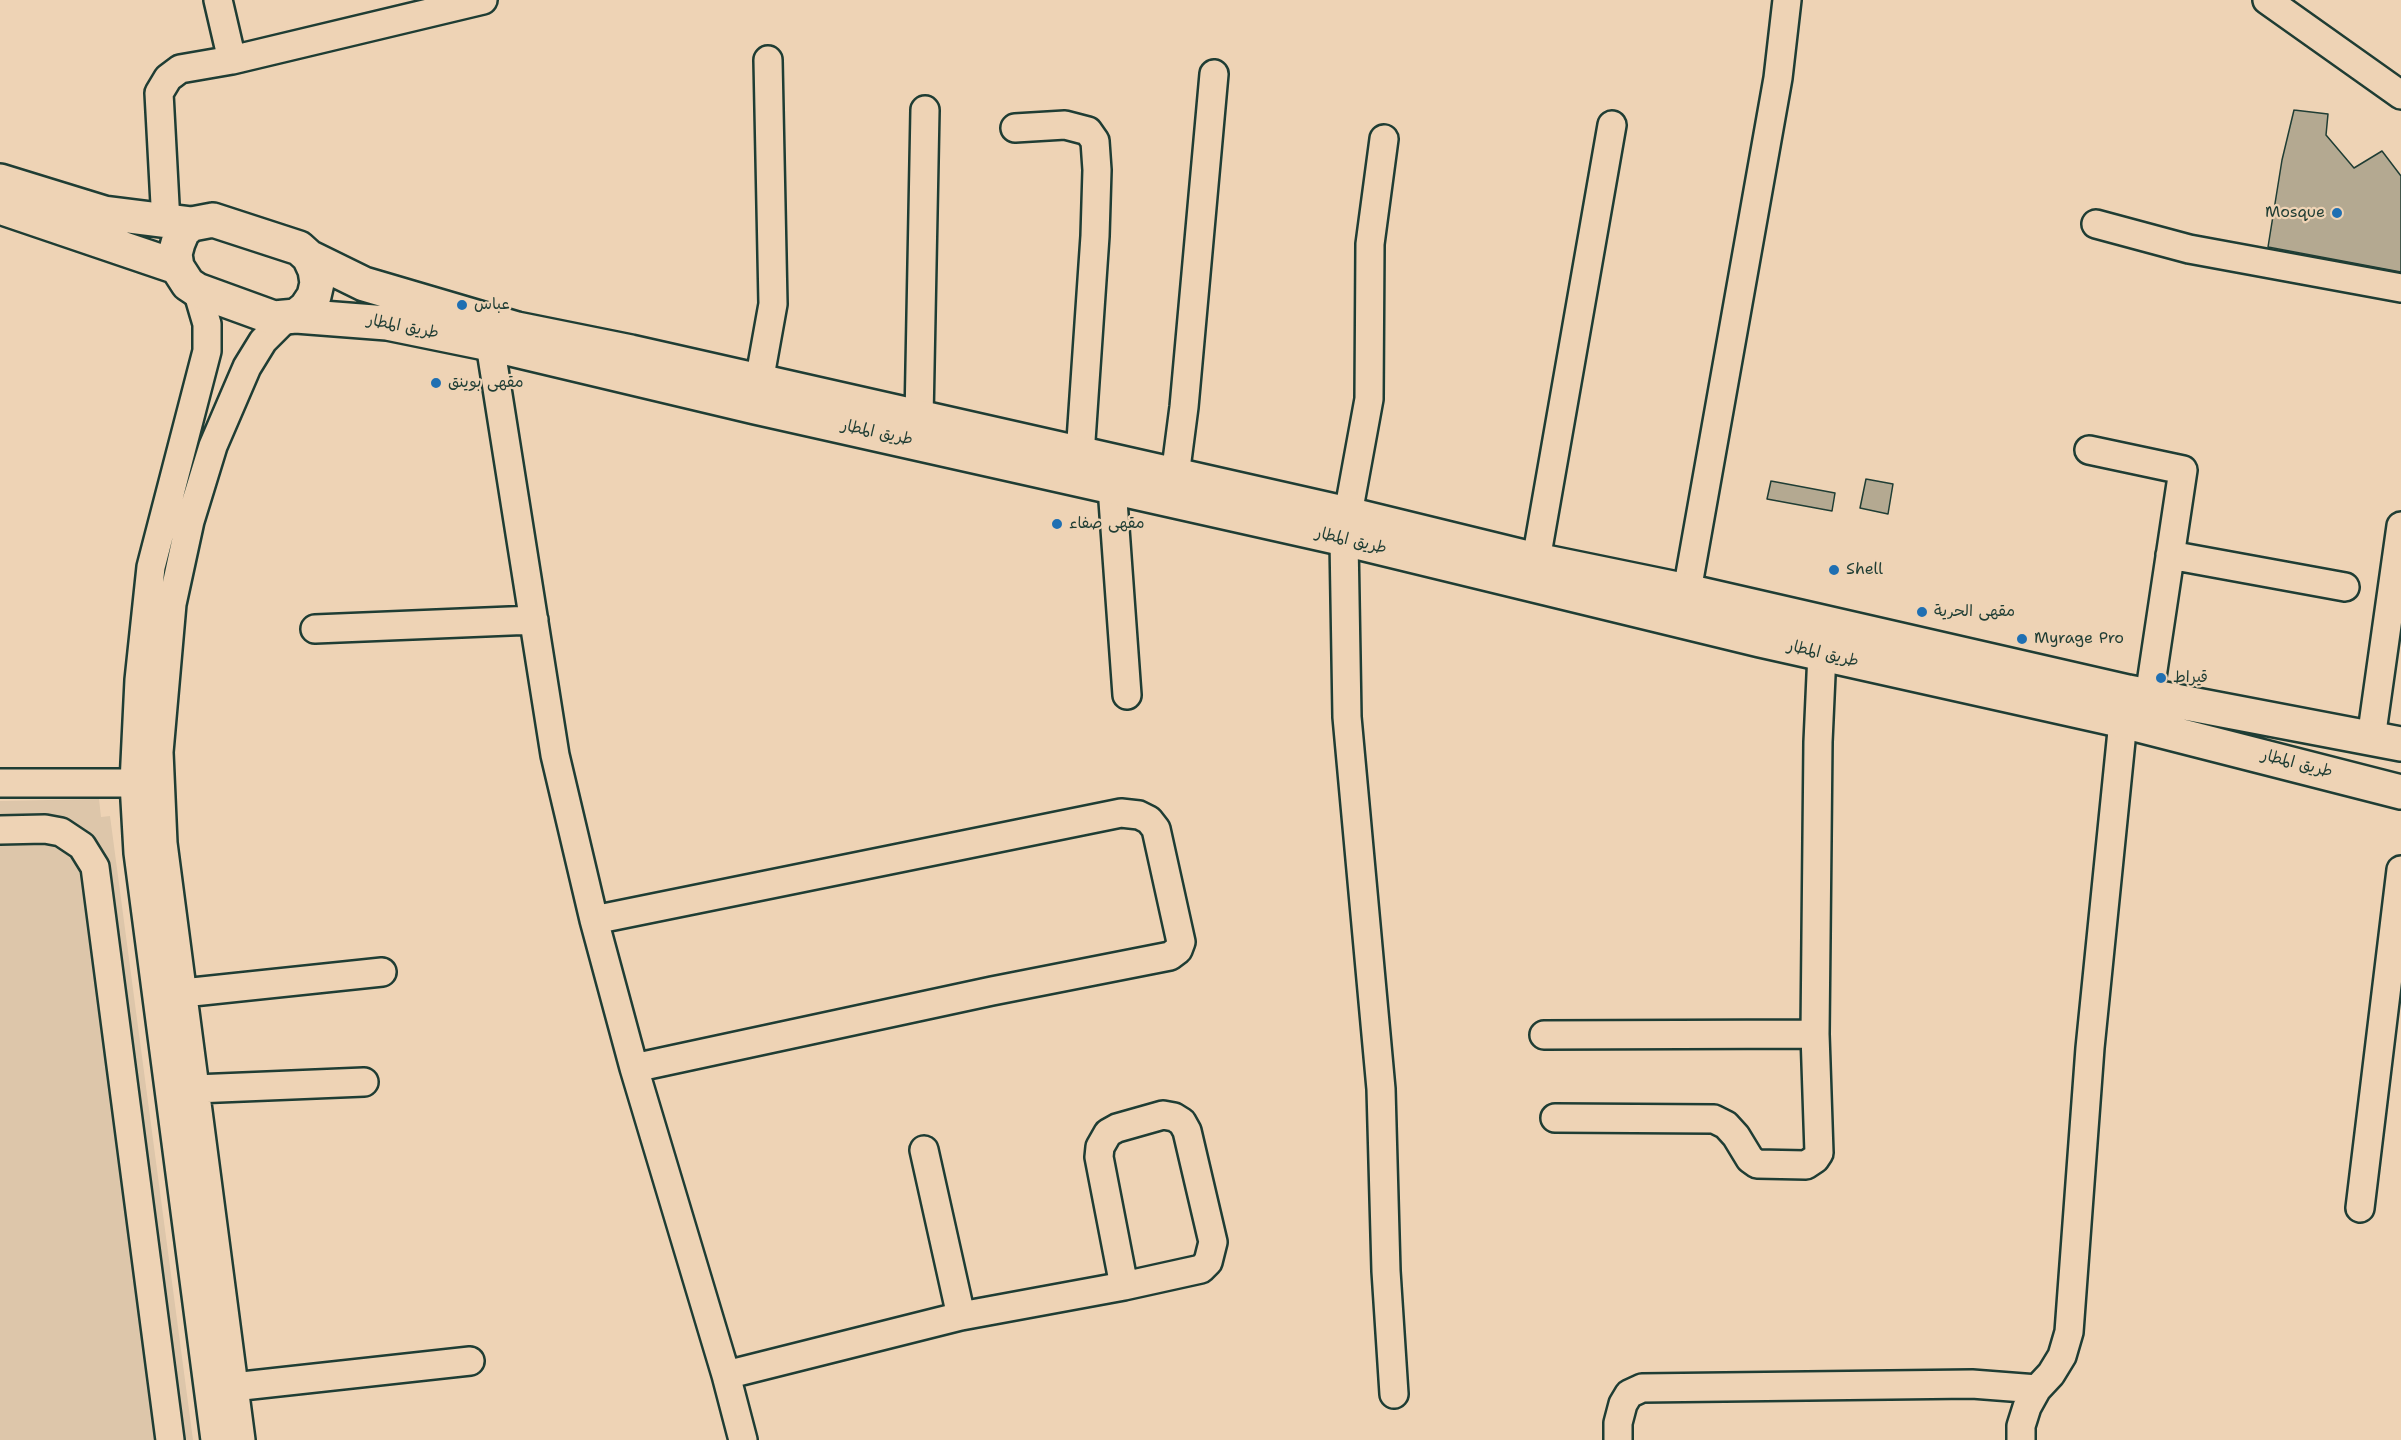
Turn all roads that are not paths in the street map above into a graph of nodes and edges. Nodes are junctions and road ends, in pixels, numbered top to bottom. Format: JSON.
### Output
{"nodes":[{"id":1,"x":218,"y":0,"type":"edge"},
{"id":2,"x":483,"y":0,"type":"edge"},
{"id":3,"x":1787,"y":0,"type":"edge"},
{"id":4,"x":2266,"y":0,"type":"edge"},
{"id":5,"x":232,"y":60,"type":"junction"},
{"id":6,"x":768,"y":60,"type":"dead end"},
{"id":7,"x":1214,"y":74,"type":"dead end"},
{"id":8,"x":2401,"y":94,"type":"edge"},
{"id":9,"x":925,"y":110,"type":"dead end"},
{"id":10,"x":1612,"y":125,"type":"dead end"},
{"id":11,"x":1015,"y":128,"type":"dead end"},
{"id":12,"x":1384,"y":139,"type":"dead end"},
{"id":13,"x":0,"y":181,"type":"edge"},
{"id":14,"x":21,"y":206,"type":"edge"},
{"id":15,"x":179,"y":224,"type":"junction"},
{"id":16,"x":2096,"y":224,"type":"dead end"},
{"id":17,"x":309,"y":257,"type":"junction"},
{"id":18,"x":187,"y":279,"type":"junction"},
{"id":19,"x":2401,"y":288,"type":"edge"},
{"id":20,"x":290,"y":318,"type":"junction"},
{"id":21,"x":490,"y":344,"type":"junction"},
{"id":22,"x":759,"y":382,"type":"junction"},
{"id":23,"x":920,"y":418,"type":"junction"},
{"id":24,"x":2089,"y":450,"type":"dead end"},
{"id":25,"x":1080,"y":455,"type":"junction"},
{"id":26,"x":1175,"y":476,"type":"junction"},
{"id":27,"x":1112,"y":487,"type":"junction"},
{"id":28,"x":1346,"y":526,"type":"junction"},
{"id":29,"x":2401,"y":526,"type":"edge"},
{"id":30,"x":2170,"y":555,"type":"junction"},
{"id":31,"x":1536,"y":560,"type":"junction"},
{"id":32,"x":2345,"y":587,"type":"dead end"},
{"id":33,"x":1687,"y":591,"type":"junction"},
{"id":34,"x":534,"y":620,"type":"junction"},
{"id":35,"x":315,"y":629,"type":"dead end"},
{"id":36,"x":1822,"y":653,"type":"junction"},
{"id":37,"x":1127,"y":695,"type":"dead end"},
{"id":38,"x":2149,"y":697,"type":"junction"},
{"id":39,"x":2124,"y":721,"type":"junction"},
{"id":40,"x":2386,"y":742,"type":"edge"},
{"id":41,"x":0,"y":783,"type":"edge"},
{"id":42,"x":147,"y":783,"type":"junction"},
{"id":43,"x":2370,"y":784,"type":"junction"},
{"id":44,"x":2401,"y":792,"type":"edge"},
{"id":45,"x":0,"y":830,"type":"edge"},
{"id":46,"x":2401,"y":870,"type":"edge"},
{"id":47,"x":594,"y":920,"type":"junction"},
{"id":48,"x":382,"y":972,"type":"dead end"},
{"id":49,"x":183,"y":993,"type":"junction"},
{"id":50,"x":1815,"y":1034,"type":"junction"},
{"id":51,"x":1544,"y":1035,"type":"dead end"},
{"id":52,"x":634,"y":1068,"type":"junction"},
{"id":53,"x":364,"y":1082,"type":"dead end"},
{"id":54,"x":195,"y":1089,"type":"junction"},
{"id":55,"x":1555,"y":1118,"type":"dead end"},
{"id":56,"x":924,"y":1150,"type":"dead end"},
{"id":57,"x":2360,"y":1208,"type":"dead end"},
{"id":58,"x":1124,"y":1286,"type":"junction"},
{"id":59,"x":961,"y":1316,"type":"junction"},
{"id":60,"x":470,"y":1361,"type":"dead end"},
{"id":61,"x":726,"y":1375,"type":"junction"},
{"id":62,"x":221,"y":1389,"type":"junction"},
{"id":63,"x":2037,"y":1389,"type":"junction"},
{"id":64,"x":1394,"y":1394,"type":"dead end"},
{"id":65,"x":170,"y":1440,"type":"edge"},
{"id":66,"x":215,"y":1440,"type":"edge"},
{"id":67,"x":241,"y":1440,"type":"edge"},
{"id":68,"x":742,"y":1440,"type":"edge"},
{"id":69,"x":1618,"y":1440,"type":"edge"},
{"id":70,"x":2021,"y":1440,"type":"edge"}],
"edges":[{"from":1,"to":5,"type":"street"},
{"from":2,"to":5,"type":"street"},
{"from":3,"to":33,"type":"street"},
{"from":4,"to":8,"type":"street"},
{"from":5,"to":15,"type":"street"},
{"from":6,"to":22,"type":"street"},
{"from":7,"to":26,"type":"street"},
{"from":9,"to":23,"type":"street"},
{"from":10,"to":31,"type":"street"},
{"from":11,"to":25,"type":"street"},
{"from":12,"to":28,"type":"street"},
{"from":13,"to":14,"type":"main road"},
{"from":14,"to":15,"type":"main road"},
{"from":14,"to":18,"type":"main road"},
{"from":15,"to":17,"type":"main road","name":"طريق المطار"},
{"from":15,"to":18,"type":"main road"},
{"from":16,"to":19,"type":"street"},
{"from":17,"to":20,"type":"main road"},
{"from":17,"to":22,"type":"main road","name":"طريق المطار"},
{"from":18,"to":20,"type":"main road","name":"طريق المطار"},
{"from":18,"to":42,"type":"street"},
{"from":20,"to":21,"type":"main road","name":"طريق المطار"},
{"from":20,"to":42,"type":"street"},
{"from":21,"to":27,"type":"main road","name":"طريق المطار"},
{"from":21,"to":34,"type":"street"},
{"from":22,"to":23,"type":"main road","name":"طريق المطار"},
{"from":23,"to":25,"type":"main road","name":"طريق المطار"},
{"from":24,"to":30,"type":"street"},
{"from":25,"to":26,"type":"main road","name":"طريق المطار"},
{"from":26,"to":28,"type":"main road","name":"طريق المطار"},
{"from":27,"to":28,"type":"main road","name":"طريق المطار"},
{"from":27,"to":37,"type":"street"},
{"from":28,"to":31,"type":"main road","name":"طريق المطار"},
{"from":28,"to":36,"type":"main road","name":"طريق المطار"},
{"from":28,"to":64,"type":"street"},
{"from":29,"to":40,"type":"street"},
{"from":30,"to":32,"type":"street"},
{"from":30,"to":38,"type":"street"},
{"from":31,"to":33,"type":"main road","name":"طريق المطار"},
{"from":33,"to":38,"type":"main road","name":"طريق المطار"},
{"from":34,"to":35,"type":"street"},
{"from":34,"to":47,"type":"street"},
{"from":36,"to":39,"type":"main road","name":"طريق المطار"},
{"from":36,"to":50,"type":"street"},
{"from":38,"to":40,"type":"main road","name":"طريق المطار"},
{"from":39,"to":43,"type":"main road","name":"طريق المطار"},
{"from":39,"to":63,"type":"street"},
{"from":40,"to":43,"type":"main road"},
{"from":41,"to":42,"type":"street"},
{"from":42,"to":49,"type":"street"},
{"from":42,"to":62,"type":"street"},
{"from":43,"to":44,"type":"main road","name":"طريق المطار"},
{"from":45,"to":65,"type":"street"},
{"from":46,"to":57,"type":"street"},
{"from":47,"to":52,"type":"street"},
{"from":47,"to":52,"type":"street"},
{"from":48,"to":49,"type":"street"},
{"from":49,"to":54,"type":"street"},
{"from":50,"to":51,"type":"street"},
{"from":50,"to":55,"type":"street"},
{"from":52,"to":61,"type":"street"},
{"from":53,"to":54,"type":"street"},
{"from":54,"to":62,"type":"street"},
{"from":56,"to":59,"type":"street"},
{"from":58,"to":58,"type":"street"},
{"from":58,"to":59,"type":"street"},
{"from":59,"to":61,"type":"street"},
{"from":60,"to":62,"type":"street"},
{"from":61,"to":68,"type":"street"},
{"from":62,"to":66,"type":"street"},
{"from":62,"to":67,"type":"street"},
{"from":63,"to":69,"type":"street"},
{"from":63,"to":70,"type":"street"}]}
